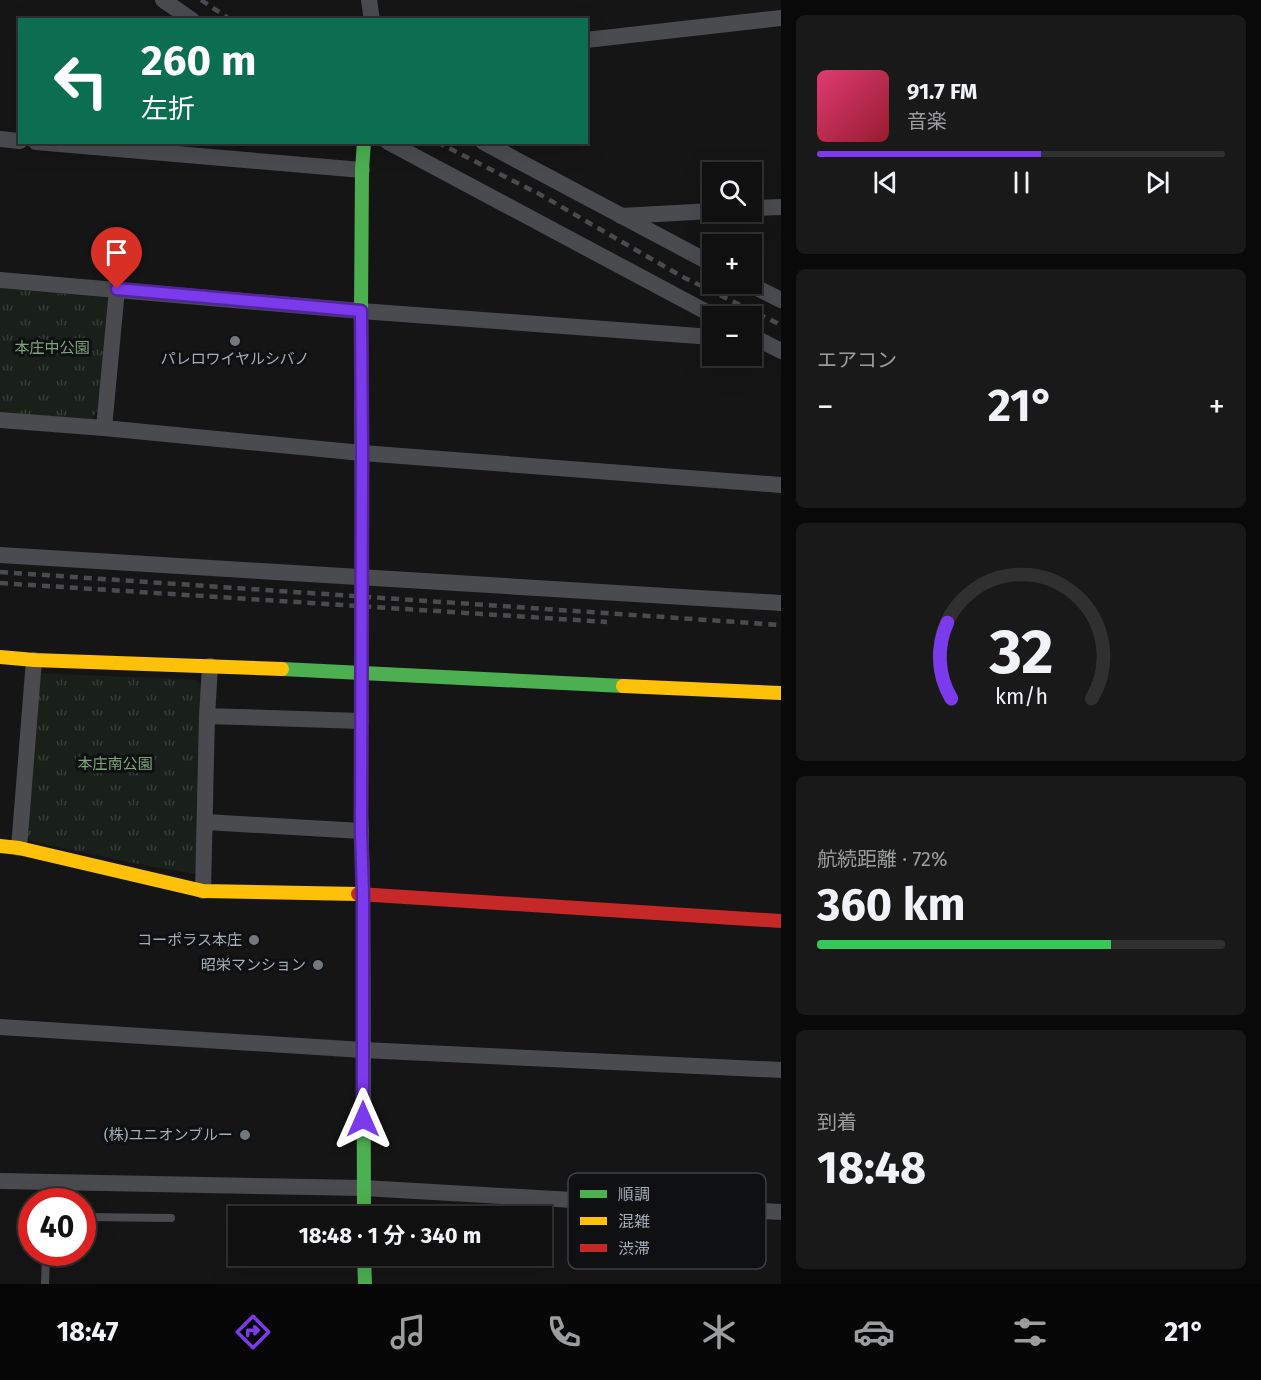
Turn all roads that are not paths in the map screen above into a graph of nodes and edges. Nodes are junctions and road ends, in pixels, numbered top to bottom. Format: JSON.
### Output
{"nodes":[{"id":1,"x":163,"y":0,"type":"edge"},
{"id":2,"x":369,"y":0,"type":"edge"},
{"id":3,"x":189,"y":18,"type":"edge"},
{"id":4,"x":372,"y":18,"type":"edge"},
{"id":5,"x":781,"y":18,"type":"edge"},
{"id":6,"x":588,"y":40,"type":"edge"},
{"id":7,"x":0,"y":140,"type":"edge"},
{"id":8,"x":18,"y":141,"type":"edge"},
{"id":9,"x":59,"y":144,"type":"edge"},
{"id":10,"x":364,"y":144,"type":"edge"},
{"id":11,"x":392,"y":144,"type":"edge"},
{"id":12,"x":487,"y":144,"type":"edge"},
{"id":13,"x":362,"y":170,"type":"junction"},
{"id":14,"x":781,"y":207,"type":"edge"},
{"id":15,"x":762,"y":208,"type":"edge"},
{"id":16,"x":702,"y":211,"type":"edge"},
{"id":17,"x":619,"y":216,"type":"junction"},
{"id":18,"x":702,"y":259,"type":"edge"},
{"id":19,"x":0,"y":280,"type":"edge"},
{"id":20,"x":117,"y":289,"type":"junction"},
{"id":21,"x":762,"y":290,"type":"edge"},
{"id":22,"x":781,"y":300,"type":"edge"},
{"id":23,"x":702,"y":310,"type":"edge"},
{"id":24,"x":361,"y":311,"type":"junction"},
{"id":25,"x":702,"y":336,"type":"edge"},
{"id":26,"x":762,"y":341,"type":"edge"},
{"id":27,"x":781,"y":351,"type":"edge"},
{"id":28,"x":0,"y":420,"type":"edge"},
{"id":29,"x":104,"y":428,"type":"junction"},
{"id":30,"x":362,"y":453,"type":"junction"},
{"id":31,"x":781,"y":485,"type":"edge"},
{"id":32,"x":0,"y":555,"type":"edge"},
{"id":33,"x":362,"y":577,"type":"junction"},
{"id":34,"x":781,"y":603,"type":"edge"},
{"id":35,"x":0,"y":657,"type":"edge"},
{"id":36,"x":33,"y":660,"type":"junction"},
{"id":37,"x":210,"y":666,"type":"junction"},
{"id":38,"x":362,"y":674,"type":"junction"},
{"id":39,"x":781,"y":693,"type":"edge"},
{"id":40,"x":207,"y":716,"type":"junction"},
{"id":41,"x":361,"y":722,"type":"junction"},
{"id":42,"x":206,"y":822,"type":"junction"},
{"id":43,"x":361,"y":831,"type":"junction"},
{"id":44,"x":0,"y":846,"type":"edge"},
{"id":45,"x":19,"y":848,"type":"junction"},
{"id":46,"x":203,"y":891,"type":"junction"},
{"id":47,"x":363,"y":894,"type":"junction"},
{"id":48,"x":781,"y":921,"type":"edge"},
{"id":49,"x":0,"y":1027,"type":"edge"},
{"id":50,"x":363,"y":1050,"type":"junction"},
{"id":51,"x":781,"y":1070,"type":"edge"},
{"id":52,"x":0,"y":1180,"type":"edge"},
{"id":53,"x":364,"y":1188,"type":"junction"},
{"id":54,"x":568,"y":1200,"type":"edge"},
{"id":55,"x":364,"y":1206,"type":"edge"},
{"id":56,"x":766,"y":1211,"type":"edge"},
{"id":57,"x":781,"y":1212,"type":"edge"},
{"id":58,"x":96,"y":1217,"type":"edge"},
{"id":59,"x":171,"y":1218,"type":"dead end"},
{"id":60,"x":46,"y":1266,"type":"edge"},
{"id":61,"x":364,"y":1266,"type":"edge"},
{"id":62,"x":45,"y":1284,"type":"edge"},
{"id":63,"x":365,"y":1284,"type":"edge"}],
"edges":[{"from":1,"to":3,"type":"street"},
{"from":2,"to":4,"type":"street"},
{"from":5,"to":6,"type":"street"},
{"from":7,"to":8,"type":"street"},
{"from":9,"to":13,"type":"street"},
{"from":10,"to":13,"type":"street"},
{"from":11,"to":23,"type":"street"},
{"from":12,"to":17,"type":"street"},
{"from":13,"to":24,"type":"street"},
{"from":14,"to":15,"type":"street"},
{"from":16,"to":17,"type":"street"},
{"from":17,"to":18,"type":"street"},
{"from":19,"to":20,"type":"street"},
{"from":20,"to":24,"type":"street"},
{"from":20,"to":29,"type":"street"},
{"from":21,"to":22,"type":"street"},
{"from":24,"to":25,"type":"street"},
{"from":24,"to":30,"type":"street"},
{"from":26,"to":27,"type":"street"},
{"from":28,"to":29,"type":"street"},
{"from":29,"to":30,"type":"street"},
{"from":30,"to":31,"type":"street"},
{"from":30,"to":33,"type":"street"},
{"from":32,"to":33,"type":"street"},
{"from":33,"to":34,"type":"street"},
{"from":33,"to":38,"type":"street"},
{"from":35,"to":36,"type":"street"},
{"from":36,"to":37,"type":"street"},
{"from":36,"to":45,"type":"street"},
{"from":37,"to":38,"type":"street"},
{"from":37,"to":40,"type":"street"},
{"from":38,"to":39,"type":"street"},
{"from":38,"to":41,"type":"street"},
{"from":40,"to":41,"type":"street"},
{"from":40,"to":42,"type":"street"},
{"from":41,"to":43,"type":"street"},
{"from":42,"to":43,"type":"street"},
{"from":42,"to":46,"type":"street"},
{"from":43,"to":47,"type":"street"},
{"from":44,"to":45,"type":"street"},
{"from":45,"to":46,"type":"street"},
{"from":46,"to":47,"type":"street"},
{"from":47,"to":48,"type":"street"},
{"from":47,"to":50,"type":"street"},
{"from":49,"to":50,"type":"street"},
{"from":50,"to":51,"type":"street"},
{"from":50,"to":53,"type":"street"},
{"from":52,"to":53,"type":"street"},
{"from":53,"to":54,"type":"street"},
{"from":53,"to":55,"type":"street"},
{"from":56,"to":57,"type":"street"},
{"from":58,"to":59,"type":"lane"},
{"from":60,"to":62,"type":"lane"},
{"from":61,"to":63,"type":"street"}]}
